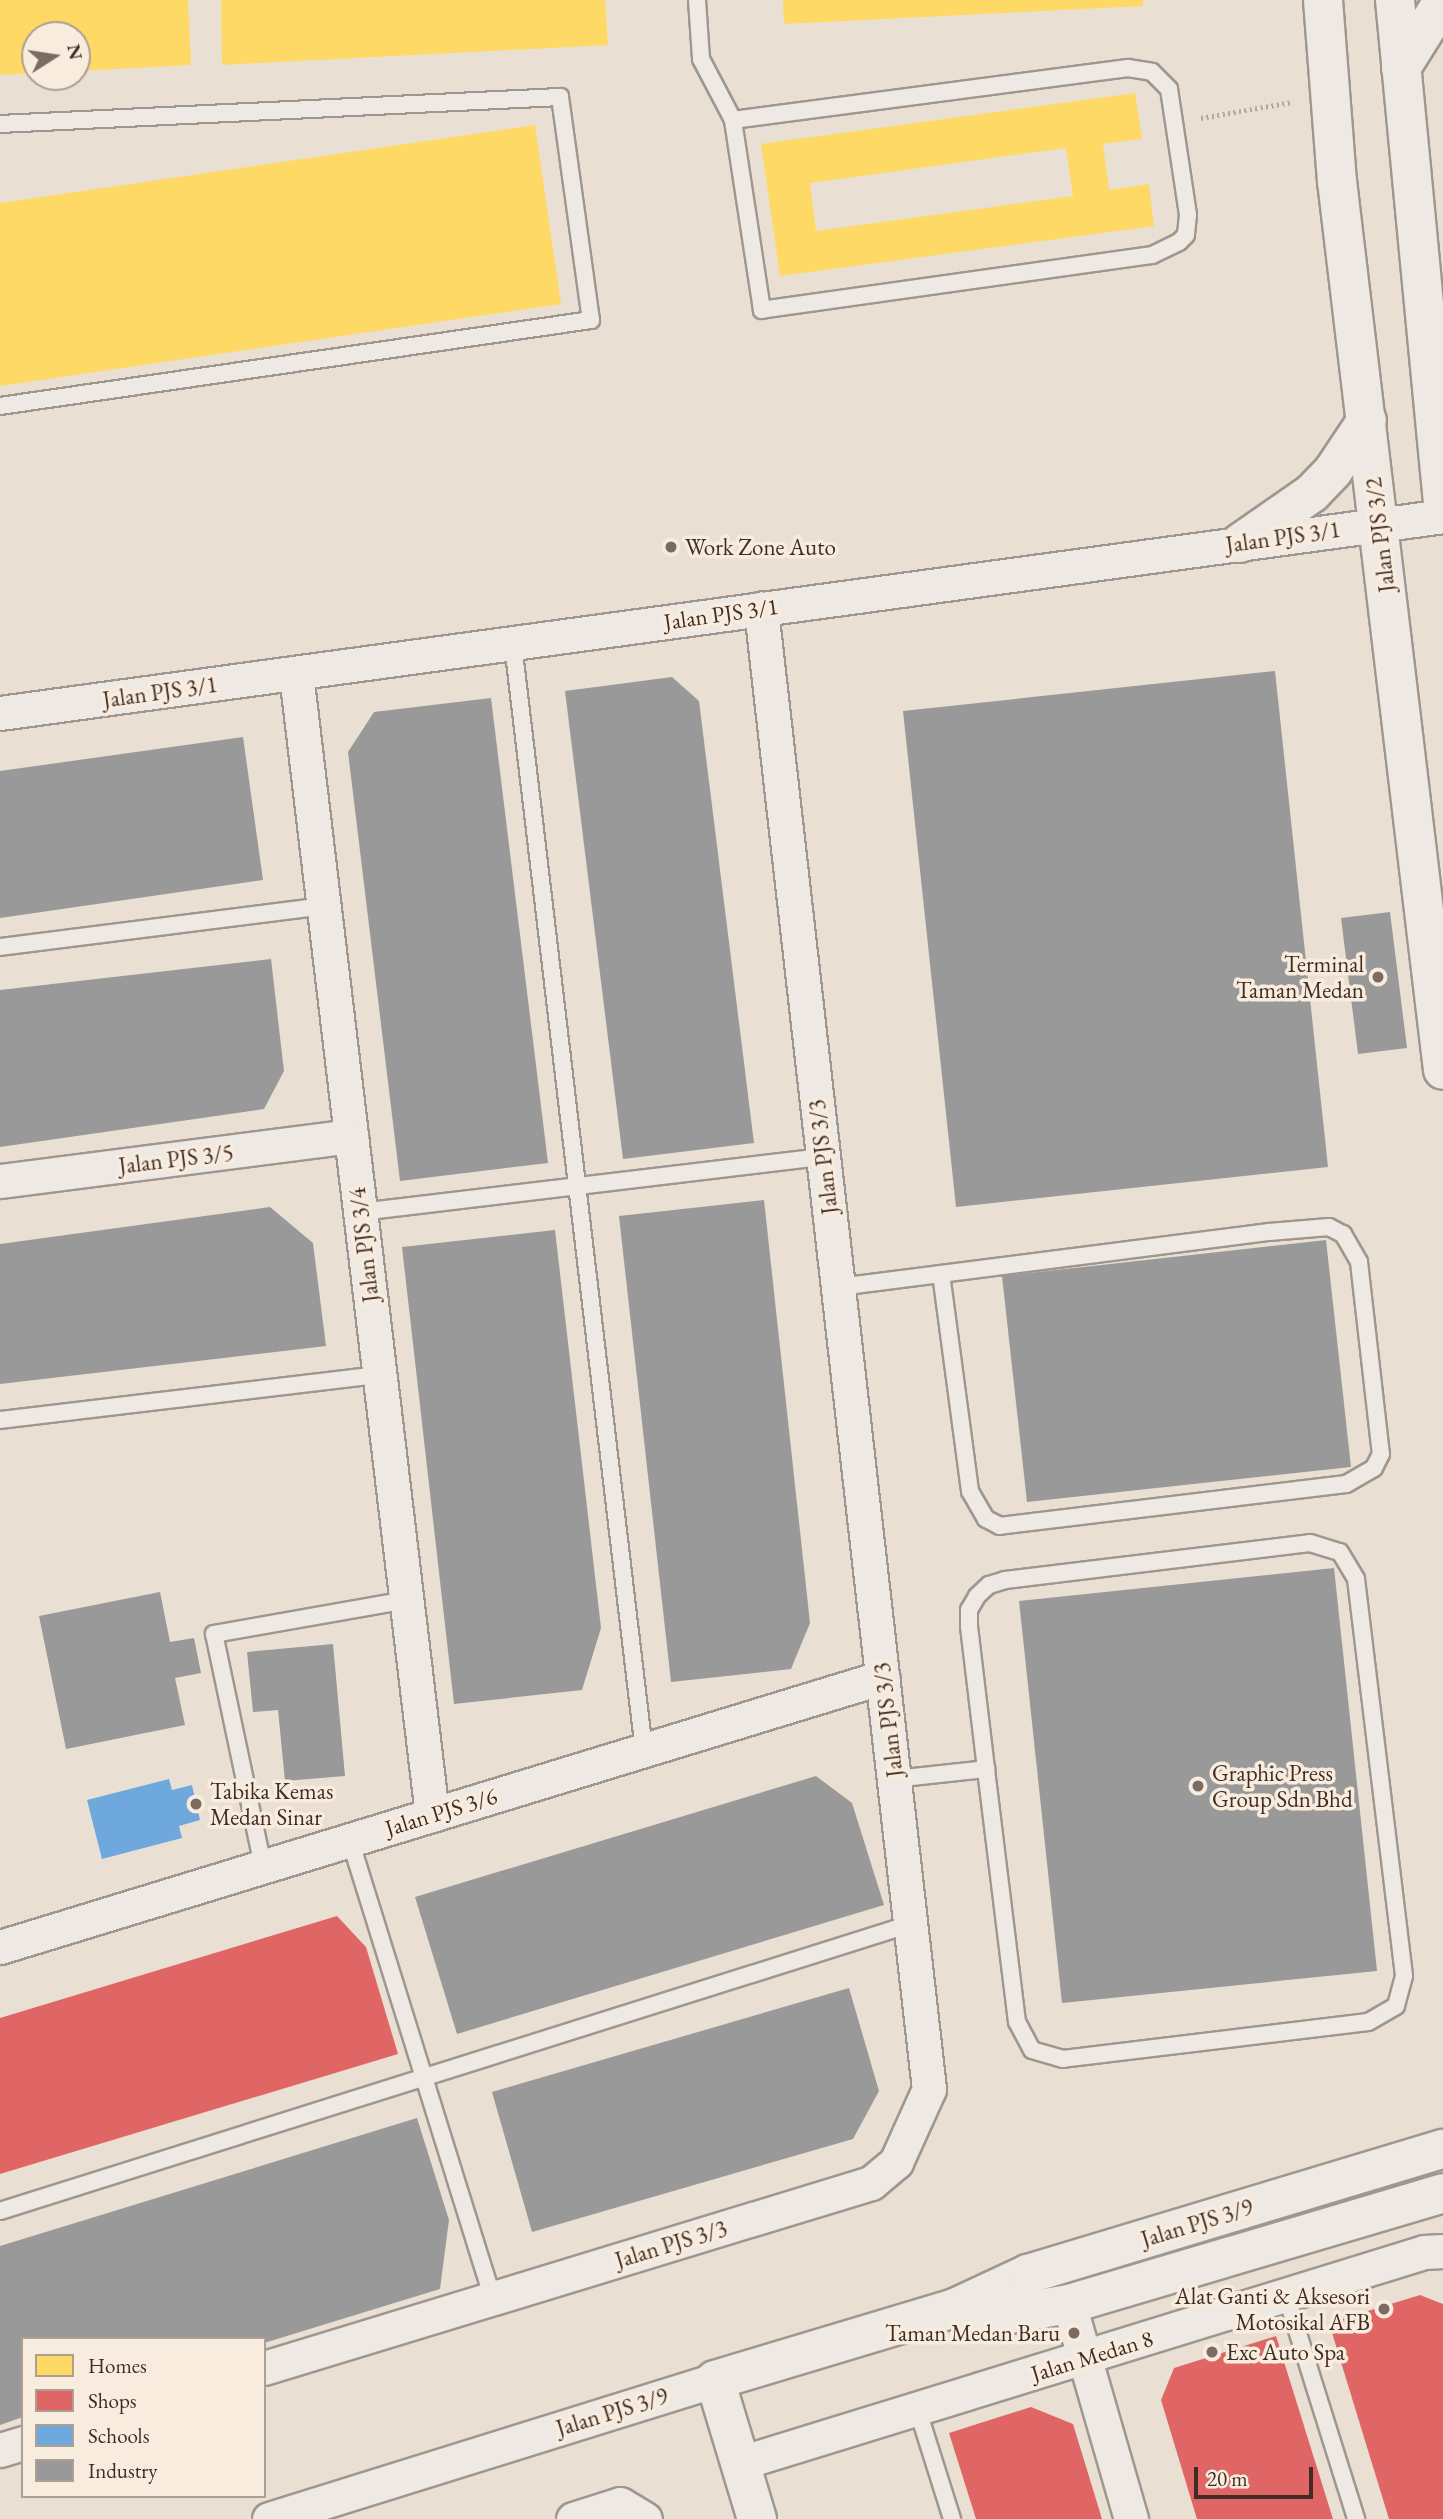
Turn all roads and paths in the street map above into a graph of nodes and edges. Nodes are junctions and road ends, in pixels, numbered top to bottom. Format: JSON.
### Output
{"nodes":[{"id":1,"x":697,"y":0,"type":"edge"},
{"id":2,"x":1322,"y":0,"type":"edge"},
{"id":3,"x":1395,"y":0,"type":"edge"},
{"id":4,"x":1443,"y":1,"type":"edge"},
{"id":5,"x":1401,"y":68,"type":"junction"},
{"id":6,"x":1331,"y":96,"type":"junction"},
{"id":7,"x":733,"y":120,"type":"junction"},
{"id":8,"x":1174,"y":122,"type":"junction"},
{"id":9,"x":0,"y":124,"type":"edge"},
{"id":10,"x":0,"y":406,"type":"edge"},
{"id":11,"x":1367,"y":420,"type":"junction"},
{"id":12,"x":1443,"y":503,"type":"edge"},
{"id":13,"x":1443,"y":516,"type":"edge"},
{"id":14,"x":1379,"y":524,"type":"junction"},
{"id":15,"x":1240,"y":543,"type":"junction"},
{"id":16,"x":761,"y":609,"type":"junction"},
{"id":17,"x":513,"y":644,"type":"junction"},
{"id":18,"x":296,"y":674,"type":"junction"},
{"id":19,"x":0,"y":713,"type":"edge"},
{"id":20,"x":324,"y":906,"type":"junction"},
{"id":21,"x":0,"y":947,"type":"edge"},
{"id":22,"x":1443,"y":1070,"type":"edge"},
{"id":23,"x":351,"y":1136,"type":"junction"},
{"id":24,"x":823,"y":1157,"type":"junction"},
{"id":25,"x":0,"y":1181,"type":"edge"},
{"id":26,"x":577,"y":1187,"type":"junction"},
{"id":27,"x":360,"y":1212,"type":"junction"},
{"id":28,"x":941,"y":1274,"type":"junction"},
{"id":29,"x":839,"y":1287,"type":"junction"},
{"id":30,"x":379,"y":1376,"type":"junction"},
{"id":31,"x":0,"y":1420,"type":"edge"},
{"id":32,"x":406,"y":1600,"type":"junction"},
{"id":33,"x":883,"y":1677,"type":"junction"},
{"id":34,"x":644,"y":1750,"type":"junction"},
{"id":35,"x":986,"y":1769,"type":"junction"},
{"id":36,"x":894,"y":1779,"type":"junction"},
{"id":37,"x":432,"y":1815,"type":"junction"},
{"id":38,"x":350,"y":1840,"type":"junction"},
{"id":39,"x":263,"y":1866,"type":"junction"},
{"id":40,"x":911,"y":1924,"type":"junction"},
{"id":41,"x":0,"y":1947,"type":"edge"},
{"id":42,"x":424,"y":2078,"type":"junction"},
{"id":43,"x":1443,"y":2149,"type":"edge"},
{"id":44,"x":1443,"y":2193,"type":"edge"},
{"id":45,"x":0,"y":2211,"type":"edge"},
{"id":46,"x":1443,"y":2251,"type":"edge"},
{"id":47,"x":1286,"y":2295,"type":"junction"},
{"id":48,"x":493,"y":2298,"type":"junction"},
{"id":49,"x":1069,"y":2304,"type":"junction"},
{"id":50,"x":955,"y":2308,"type":"junction"},
{"id":51,"x":1082,"y":2360,"type":"junction"},
{"id":52,"x":266,"y":2367,"type":"edge"},
{"id":53,"x":715,"y":2380,"type":"junction"},
{"id":54,"x":918,"y":2411,"type":"junction"},
{"id":55,"x":21,"y":2444,"type":"edge"},
{"id":56,"x":0,"y":2450,"type":"edge"},
{"id":57,"x":740,"y":2463,"type":"junction"},
{"id":58,"x":320,"y":2511,"type":"edge"},
{"id":59,"x":269,"y":2519,"type":"edge"},
{"id":60,"x":573,"y":2519,"type":"edge"},
{"id":61,"x":645,"y":2519,"type":"edge"},
{"id":62,"x":757,"y":2519,"type":"edge"},
{"id":63,"x":952,"y":2519,"type":"edge"},
{"id":64,"x":1131,"y":2519,"type":"edge"},
{"id":65,"x":1356,"y":2519,"type":"edge"}],
"edges":[{"from":1,"to":7,"type":"lane"},
{"from":2,"to":6,"type":"main road","name":"Jalan PJS 3/2"},
{"from":3,"to":5,"type":"main road"},
{"from":4,"to":5,"type":"main road"},
{"from":5,"to":12,"type":"main road"},
{"from":6,"to":8,"type":"path"},
{"from":6,"to":11,"type":"main road","name":"Jalan PJS 3/2"},
{"from":7,"to":8,"type":"lane"},
{"from":7,"to":8,"type":"lane"},
{"from":9,"to":10,"type":"lane"},
{"from":11,"to":14,"type":"main road","name":"Jalan PJS 3/2"},
{"from":11,"to":15,"type":"main road"},
{"from":13,"to":14,"type":"street","name":"Jalan PJS 3/1"},
{"from":14,"to":15,"type":"street","name":"Jalan PJS 3/1"},
{"from":14,"to":22,"type":"main road","name":"Jalan PJS 3/2"},
{"from":15,"to":16,"type":"street","name":"Jalan PJS 3/1"},
{"from":16,"to":17,"type":"street","name":"Jalan PJS 3/1"},
{"from":16,"to":24,"type":"street","name":"Jalan PJS 3/3"},
{"from":17,"to":18,"type":"street","name":"Jalan PJS 3/1"},
{"from":17,"to":26,"type":"lane"},
{"from":18,"to":19,"type":"street","name":"Jalan PJS 3/1"},
{"from":18,"to":20,"type":"street","name":"Jalan PJS 3/4"},
{"from":20,"to":21,"type":"lane"},
{"from":20,"to":23,"type":"street","name":"Jalan PJS 3/4"},
{"from":23,"to":25,"type":"street","name":"Jalan PJS 3/5"},
{"from":23,"to":27,"type":"street","name":"Jalan PJS 3/4"},
{"from":24,"to":26,"type":"lane"},
{"from":24,"to":29,"type":"street","name":"Jalan PJS 3/3"},
{"from":26,"to":27,"type":"lane"},
{"from":26,"to":34,"type":"lane"},
{"from":27,"to":30,"type":"street","name":"Jalan PJS 3/4"},
{"from":28,"to":28,"type":"lane"},
{"from":28,"to":29,"type":"lane"},
{"from":29,"to":33,"type":"street","name":"Jalan PJS 3/3"},
{"from":30,"to":31,"type":"lane"},
{"from":30,"to":32,"type":"street","name":"Jalan PJS 3/4"},
{"from":32,"to":37,"type":"street","name":"Jalan PJS 3/4"},
{"from":32,"to":39,"type":"lane"},
{"from":33,"to":34,"type":"street","name":"Jalan PJS 3/6"},
{"from":33,"to":36,"type":"street","name":"Jalan PJS 3/3"},
{"from":34,"to":37,"type":"street","name":"Jalan PJS 3/6"},
{"from":35,"to":35,"type":"lane"},
{"from":35,"to":36,"type":"lane"},
{"from":36,"to":40,"type":"street","name":"Jalan PJS 3/3"},
{"from":37,"to":38,"type":"street","name":"Jalan PJS 3/6"},
{"from":38,"to":39,"type":"street","name":"Jalan PJS 3/6"},
{"from":38,"to":42,"type":"lane"},
{"from":39,"to":41,"type":"street","name":"Jalan PJS 3/6"},
{"from":40,"to":42,"type":"lane"},
{"from":40,"to":48,"type":"street","name":"Jalan PJS 3/3"},
{"from":42,"to":45,"type":"lane"},
{"from":42,"to":48,"type":"lane"},
{"from":43,"to":50,"type":"main road","name":"Jalan PJS 3/9"},
{"from":44,"to":49,"type":"main road","name":"Jalan PJS 3/9"},
{"from":46,"to":47,"type":"street","name":"Jalan Medan 8"},
{"from":47,"to":51,"type":"street","name":"Jalan Medan 8"},
{"from":47,"to":65,"type":"lane"},
{"from":48,"to":52,"type":"street","name":"Jalan PJS 3/3"},
{"from":49,"to":50,"type":"main road","name":"Jalan PJS 3/9"},
{"from":49,"to":51,"type":"street"},
{"from":50,"to":53,"type":"main road","name":"Jalan PJS 3/9"},
{"from":51,"to":54,"type":"street","name":"Jalan Medan 8"},
{"from":51,"to":64,"type":"street"},
{"from":53,"to":57,"type":"main road"},
{"from":53,"to":58,"type":"street","name":"Jalan PJS 3/9"},
{"from":54,"to":57,"type":"street","name":"Jalan Medan 8"},
{"from":54,"to":63,"type":"lane"},
{"from":55,"to":56,"type":"street"},
{"from":57,"to":62,"type":"main road"},
{"from":58,"to":59,"type":"street","name":"Jalan PJS 3/9"},
{"from":60,"to":61,"type":"street"}]}
